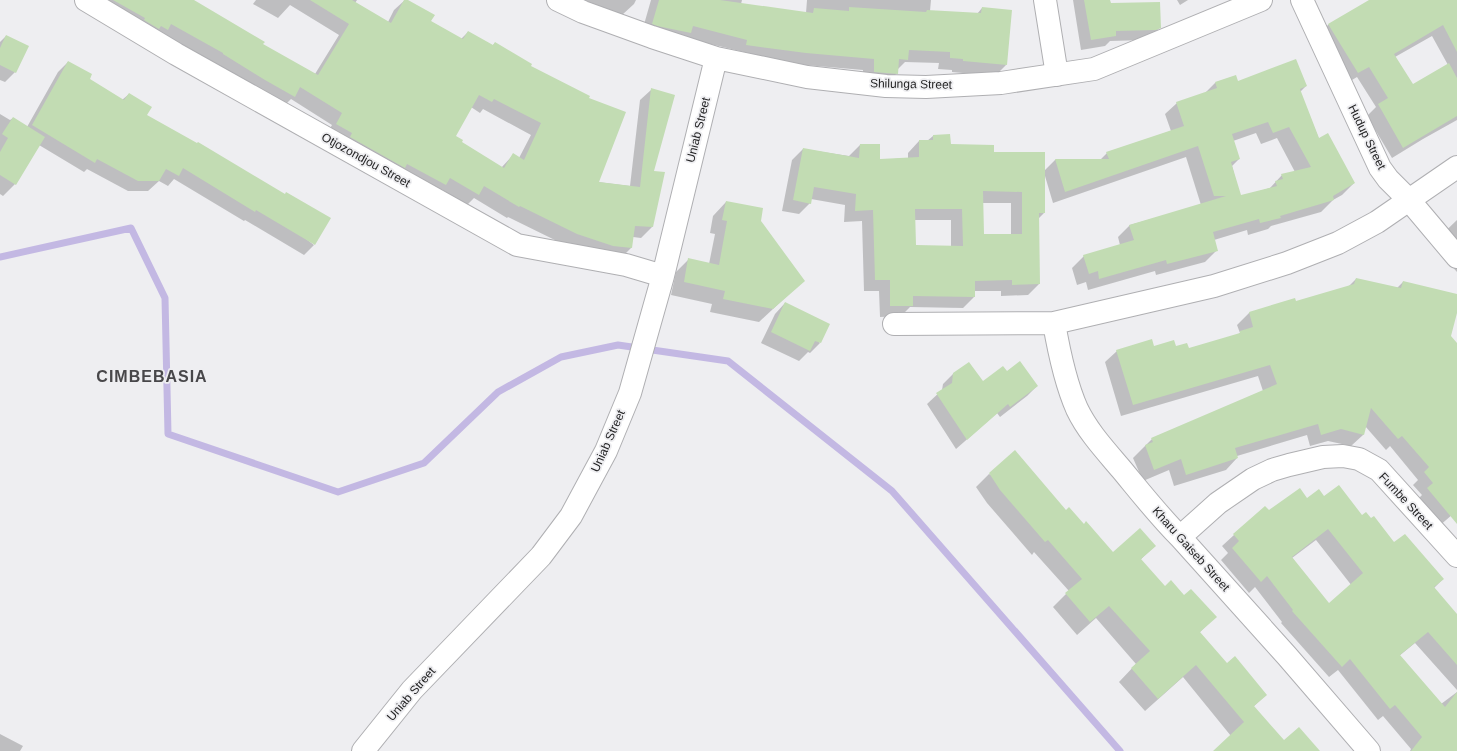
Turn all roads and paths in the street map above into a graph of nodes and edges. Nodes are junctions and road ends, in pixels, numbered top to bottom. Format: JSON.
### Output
{"nodes":[{"id":1,"x":86,"y":0,"type":"edge"},
{"id":2,"x":558,"y":0,"type":"edge"},
{"id":3,"x":1045,"y":0,"type":"edge"},
{"id":4,"x":1261,"y":0,"type":"edge"},
{"id":5,"x":1302,"y":0,"type":"edge"},
{"id":6,"x":716,"y":58,"type":"junction"},
{"id":7,"x":1058,"y":75,"type":"junction"},
{"id":8,"x":1457,"y":167,"type":"edge"},
{"id":9,"x":1409,"y":200,"type":"junction"},
{"id":10,"x":1457,"y":257,"type":"edge"},
{"id":11,"x":663,"y":276,"type":"junction"},
{"id":12,"x":894,"y":324,"type":"dead end"},
{"id":13,"x":1054,"y":324,"type":"junction"},
{"id":14,"x":1180,"y":537,"type":"junction"},
{"id":15,"x":1457,"y":556,"type":"edge"},
{"id":16,"x":363,"y":751,"type":"edge"},
{"id":17,"x":1369,"y":751,"type":"edge"}],
"edges":[{"from":1,"to":11,"type":"street","name":"Otjozondjou Street"},
{"from":2,"to":6,"type":"street","name":"Shilunga Street"},
{"from":3,"to":7,"type":"street"},
{"from":4,"to":7,"type":"street","name":"Shilunga Street"},
{"from":5,"to":9,"type":"street","name":"Hudup Street"},
{"from":6,"to":7,"type":"street","name":"Shilunga Street"},
{"from":6,"to":11,"type":"street","name":"Uniab Street"},
{"from":8,"to":9,"type":"street"},
{"from":9,"to":10,"type":"street","name":"Hudup Street"},
{"from":9,"to":13,"type":"street"},
{"from":11,"to":16,"type":"street","name":"Uniab Street"},
{"from":12,"to":13,"type":"street"},
{"from":13,"to":14,"type":"street","name":"Kharu Gaiseb Street"},
{"from":14,"to":15,"type":"street","name":"Fumbe Street"},
{"from":14,"to":17,"type":"street","name":"Kharu Gaiseb Street"}]}
